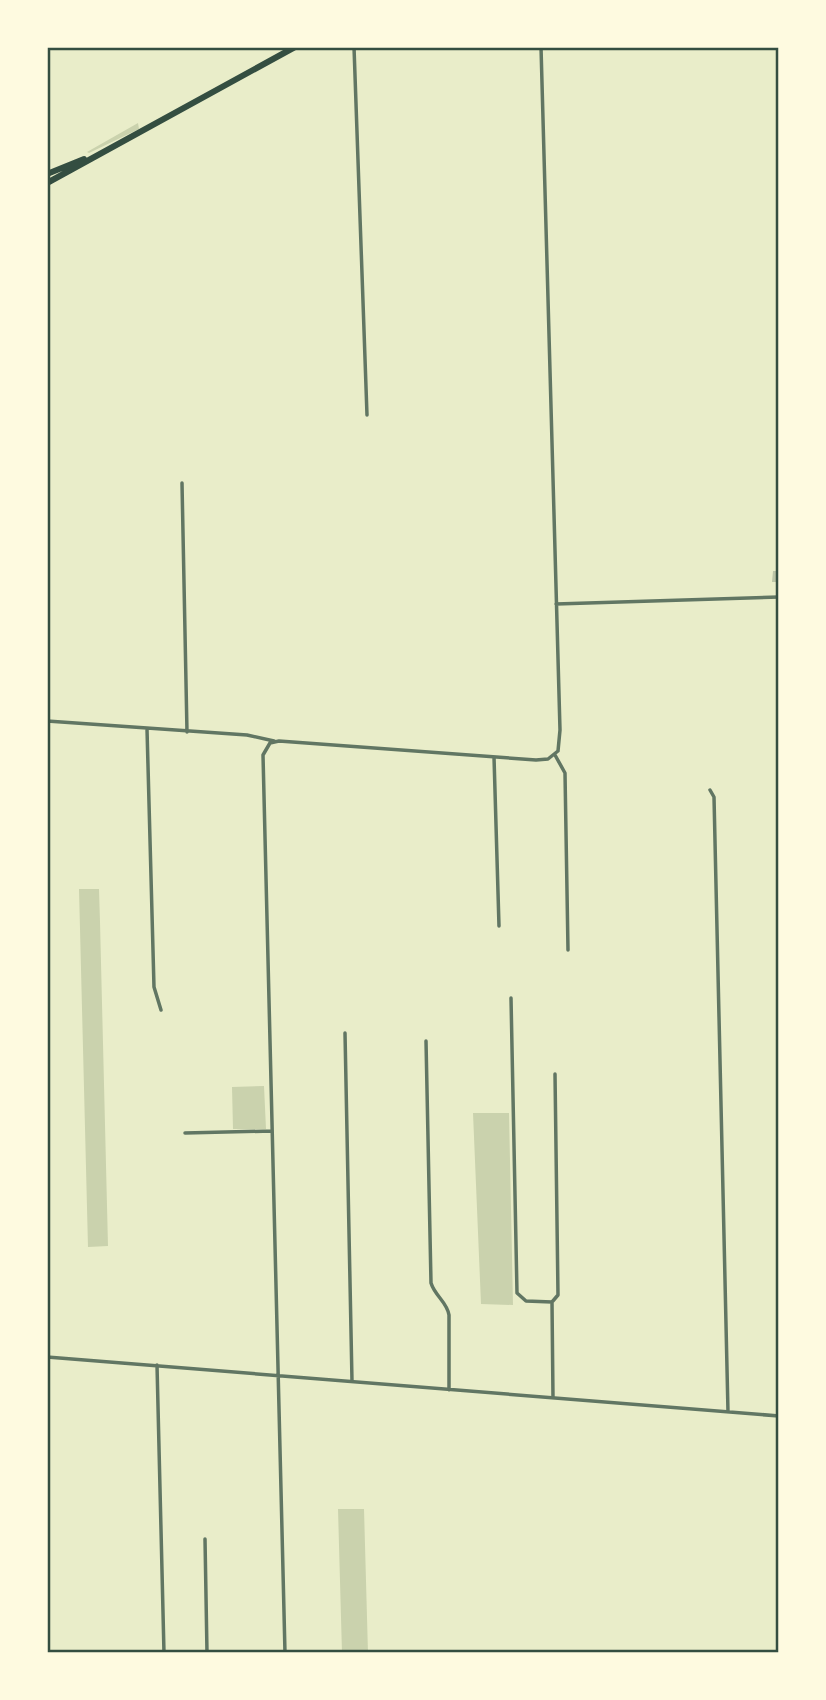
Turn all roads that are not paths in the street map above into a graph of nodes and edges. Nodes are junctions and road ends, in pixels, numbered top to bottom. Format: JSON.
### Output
{"nodes":[{"id":1,"x":295,"y":47,"type":"edge"},
{"id":2,"x":354,"y":47,"type":"edge"},
{"id":3,"x":541,"y":47,"type":"edge"},
{"id":4,"x":109,"y":149,"type":"junction"},
{"id":5,"x":47,"y":174,"type":"edge"},
{"id":6,"x":47,"y":183,"type":"edge"},
{"id":7,"x":368,"y":415,"type":"dead end"},
{"id":8,"x":182,"y":483,"type":"dead end"},
{"id":9,"x":779,"y":597,"type":"edge"},
{"id":10,"x":556,"y":604,"type":"junction"},
{"id":11,"x":47,"y":721,"type":"edge"},
{"id":12,"x":147,"y":729,"type":"junction"},
{"id":13,"x":187,"y":732,"type":"junction"},
{"id":14,"x":274,"y":741,"type":"junction"},
{"id":15,"x":555,"y":754,"type":"junction"},
{"id":16,"x":494,"y":757,"type":"junction"},
{"id":17,"x":710,"y":790,"type":"dead end"},
{"id":18,"x":499,"y":926,"type":"dead end"},
{"id":19,"x":568,"y":950,"type":"dead end"},
{"id":20,"x":511,"y":998,"type":"dead end"},
{"id":21,"x":161,"y":1010,"type":"dead end"},
{"id":22,"x":345,"y":1033,"type":"dead end"},
{"id":23,"x":426,"y":1041,"type":"dead end"},
{"id":24,"x":555,"y":1074,"type":"dead end"},
{"id":25,"x":272,"y":1131,"type":"junction"},
{"id":26,"x":185,"y":1133,"type":"dead end"},
{"id":27,"x":552,"y":1302,"type":"junction"},
{"id":28,"x":47,"y":1357,"type":"edge"},
{"id":29,"x":157,"y":1365,"type":"junction"},
{"id":30,"x":278,"y":1375,"type":"junction"},
{"id":31,"x":352,"y":1381,"type":"junction"},
{"id":32,"x":449,"y":1390,"type":"junction"},
{"id":33,"x":553,"y":1398,"type":"junction"},
{"id":34,"x":728,"y":1412,"type":"junction"},
{"id":35,"x":779,"y":1416,"type":"edge"},
{"id":36,"x":205,"y":1539,"type":"dead end"},
{"id":37,"x":164,"y":1653,"type":"edge"},
{"id":38,"x":208,"y":1653,"type":"edge"},
{"id":39,"x":285,"y":1653,"type":"edge"}],
"edges":[{"from":1,"to":4,"type":"main road"},
{"from":2,"to":7,"type":"street"},
{"from":3,"to":10,"type":"street"},
{"from":4,"to":5,"type":"main road"},
{"from":4,"to":6,"type":"main road"},
{"from":8,"to":13,"type":"street"},
{"from":9,"to":10,"type":"street"},
{"from":10,"to":15,"type":"street"},
{"from":11,"to":12,"type":"street"},
{"from":12,"to":13,"type":"street"},
{"from":12,"to":21,"type":"street"},
{"from":13,"to":14,"type":"street"},
{"from":14,"to":16,"type":"street"},
{"from":14,"to":25,"type":"street"},
{"from":15,"to":16,"type":"street"},
{"from":15,"to":19,"type":"street"},
{"from":16,"to":18,"type":"street"},
{"from":17,"to":34,"type":"street"},
{"from":20,"to":27,"type":"street"},
{"from":22,"to":31,"type":"street"},
{"from":23,"to":32,"type":"street"},
{"from":24,"to":27,"type":"street"},
{"from":25,"to":26,"type":"street"},
{"from":25,"to":30,"type":"street"},
{"from":27,"to":33,"type":"street"},
{"from":28,"to":29,"type":"street"},
{"from":29,"to":30,"type":"street"},
{"from":29,"to":37,"type":"street"},
{"from":30,"to":31,"type":"street"},
{"from":30,"to":39,"type":"street"},
{"from":31,"to":32,"type":"street"},
{"from":32,"to":33,"type":"street"},
{"from":33,"to":34,"type":"street"},
{"from":34,"to":35,"type":"street"},
{"from":36,"to":38,"type":"street"}]}
